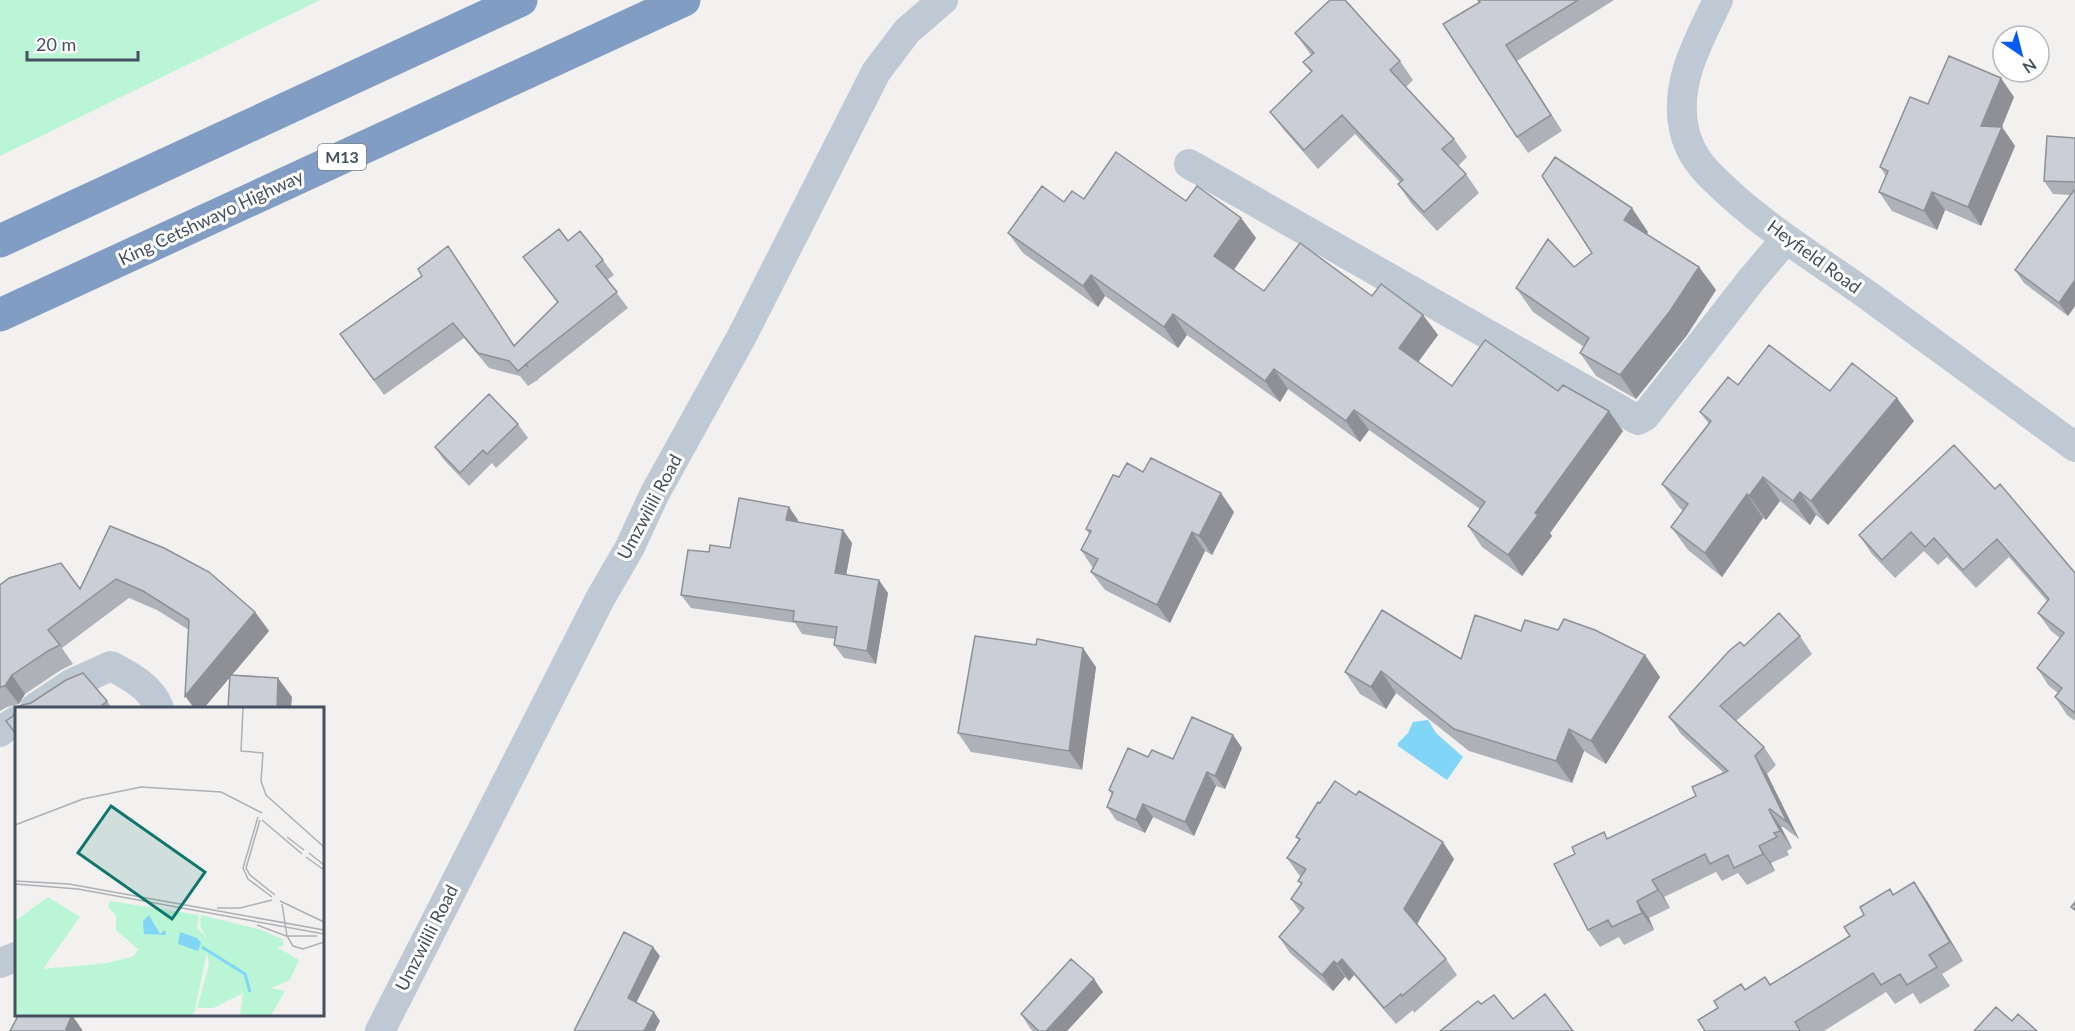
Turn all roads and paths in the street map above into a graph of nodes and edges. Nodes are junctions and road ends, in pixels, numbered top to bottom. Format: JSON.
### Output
{"nodes":[{"id":1,"x":521,"y":0,"type":"edge"},
{"id":2,"x":684,"y":0,"type":"edge"},
{"id":3,"x":943,"y":0,"type":"edge"},
{"id":4,"x":1718,"y":0,"type":"edge"},
{"id":5,"x":1189,"y":164,"type":"dead end"},
{"id":6,"x":1786,"y":239,"type":"junction"},
{"id":7,"x":0,"y":241,"type":"edge"},
{"id":8,"x":0,"y":315,"type":"edge"},
{"id":9,"x":2075,"y":447,"type":"edge"},
{"id":10,"x":36,"y":707,"type":"edge"},
{"id":11,"x":159,"y":707,"type":"edge"},
{"id":12,"x":15,"y":722,"type":"edge"},
{"id":13,"x":0,"y":732,"type":"edge"},
{"id":14,"x":15,"y":957,"type":"edge"},
{"id":15,"x":0,"y":963,"type":"edge"},
{"id":16,"x":380,"y":1031,"type":"edge"}],
"edges":[{"from":1,"to":7,"type":"highway"},
{"from":2,"to":8,"type":"highway","name":"King Cetshwayo Highway","number":"M13"},
{"from":3,"to":16,"type":"street","name":"Umzwilili Road"},
{"from":4,"to":6,"type":"street","name":"Heyfield Road"},
{"from":5,"to":6,"type":"street"},
{"from":6,"to":9,"type":"street","name":"Heyfield Road"},
{"from":10,"to":11,"type":"street"},
{"from":12,"to":13,"type":"street"},
{"from":14,"to":15,"type":"street"}]}
